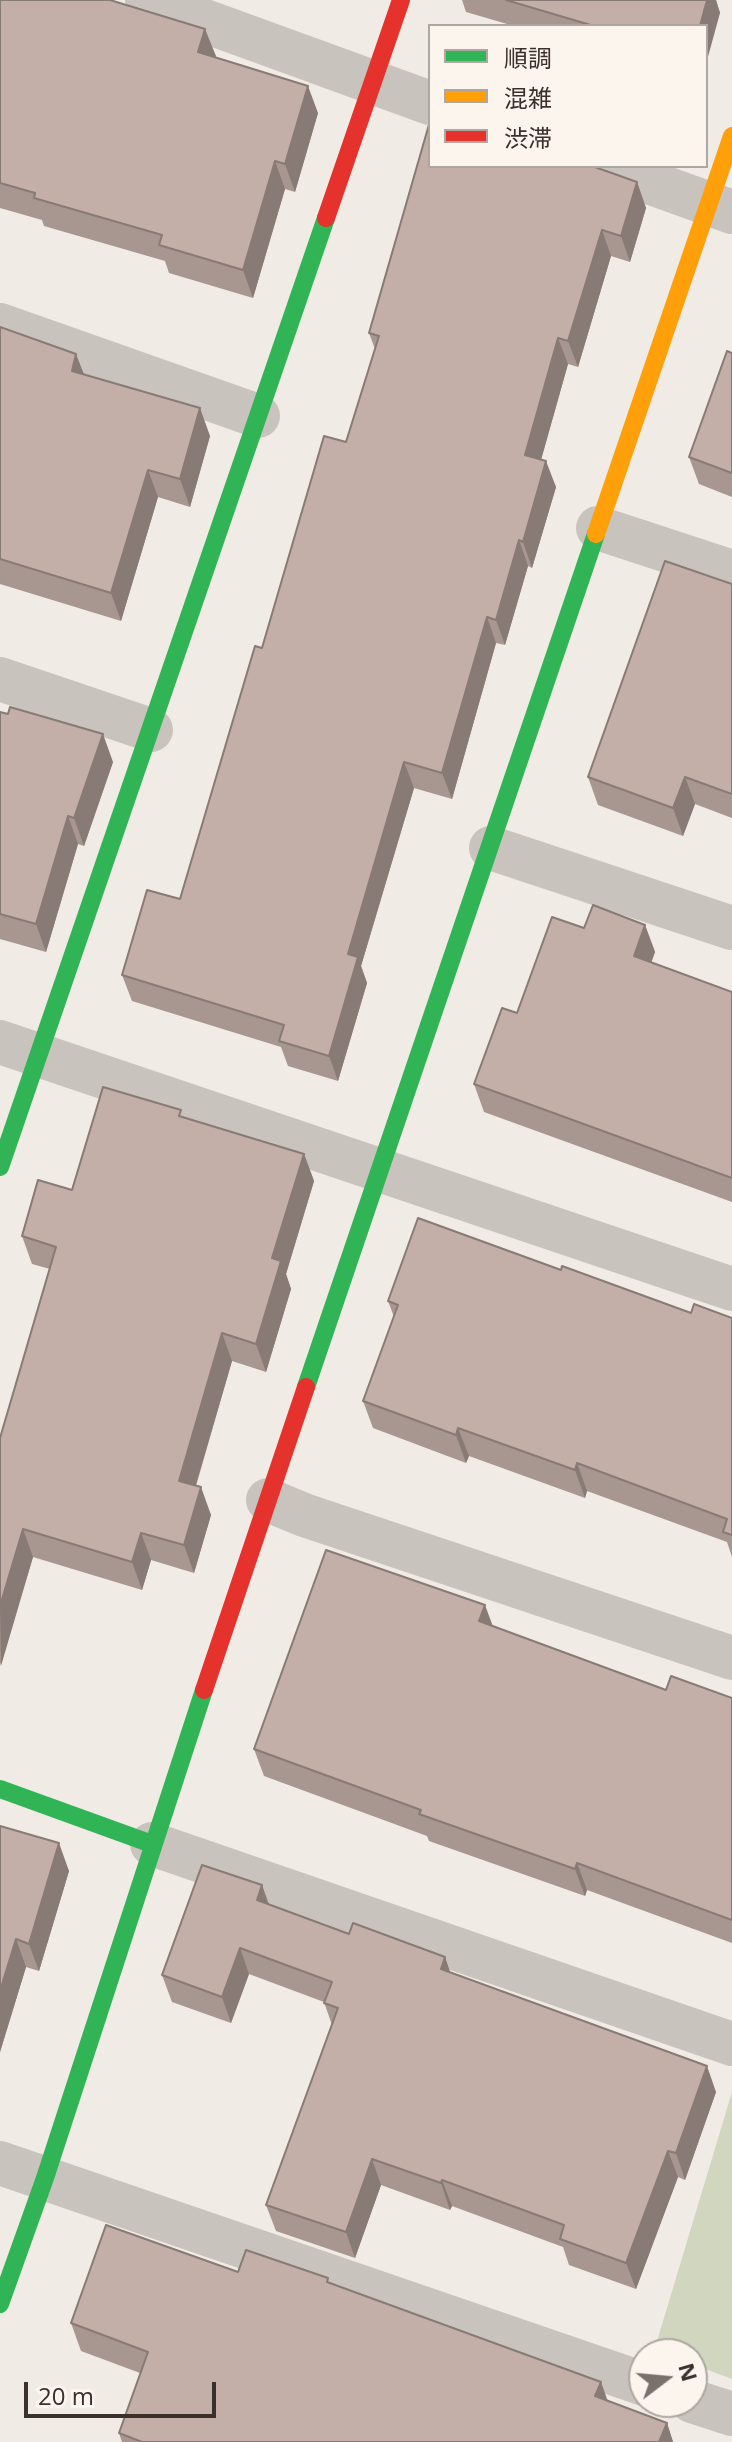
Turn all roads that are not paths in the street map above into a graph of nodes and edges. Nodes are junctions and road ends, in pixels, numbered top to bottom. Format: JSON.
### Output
{"nodes":[{"id":1,"x":147,"y":0,"type":"edge"},
{"id":2,"x":401,"y":0,"type":"edge"},
{"id":3,"x":373,"y":82,"type":"junction"},
{"id":4,"x":428,"y":102,"type":"edge"},
{"id":5,"x":732,"y":136,"type":"edge"},
{"id":6,"x":610,"y":168,"type":"edge"},
{"id":7,"x":720,"y":208,"type":"edge"},
{"id":8,"x":0,"y":325,"type":"edge"},
{"id":9,"x":258,"y":416,"type":"junction"},
{"id":10,"x":598,"y":528,"type":"junction"},
{"id":11,"x":732,"y":572,"type":"edge"},
{"id":12,"x":0,"y":679,"type":"edge"},
{"id":13,"x":151,"y":730,"type":"junction"},
{"id":14,"x":491,"y":848,"type":"junction"},
{"id":15,"x":732,"y":928,"type":"edge"},
{"id":16,"x":19,"y":1049,"type":"edge"},
{"id":17,"x":0,"y":1167,"type":"edge"},
{"id":18,"x":381,"y":1172,"type":"junction"},
{"id":19,"x":732,"y":1289,"type":"edge"},
{"id":20,"x":268,"y":1500,"type":"junction"},
{"id":21,"x":732,"y":1658,"type":"edge"},
{"id":22,"x":0,"y":1789,"type":"edge"},
{"id":23,"x":152,"y":1844,"type":"junction"},
{"id":24,"x":732,"y":2044,"type":"edge"},
{"id":25,"x":0,"y":2163,"type":"edge"},
{"id":26,"x":45,"y":2178,"type":"junction"},
{"id":27,"x":0,"y":2304,"type":"edge"},
{"id":28,"x":628,"y":2378,"type":"edge"},
{"id":29,"x":708,"y":2406,"type":"edge"},
{"id":30,"x":732,"y":2414,"type":"edge"}],
"edges":[{"from":1,"to":3,"type":"street"},
{"from":2,"to":3,"type":"street"},
{"from":3,"to":4,"type":"street"},
{"from":3,"to":9,"type":"street"},
{"from":5,"to":7,"type":"street"},
{"from":6,"to":7,"type":"street"},
{"from":7,"to":10,"type":"street"},
{"from":8,"to":9,"type":"street"},
{"from":9,"to":13,"type":"street"},
{"from":10,"to":11,"type":"street"},
{"from":10,"to":14,"type":"street"},
{"from":12,"to":13,"type":"street"},
{"from":13,"to":16,"type":"street"},
{"from":14,"to":15,"type":"street"},
{"from":14,"to":18,"type":"street"},
{"from":16,"to":17,"type":"street"},
{"from":16,"to":18,"type":"street"},
{"from":18,"to":19,"type":"street"},
{"from":18,"to":20,"type":"street"},
{"from":20,"to":21,"type":"street"},
{"from":20,"to":23,"type":"street"},
{"from":22,"to":23,"type":"street"},
{"from":23,"to":24,"type":"street"},
{"from":23,"to":26,"type":"street"},
{"from":25,"to":26,"type":"street"},
{"from":26,"to":27,"type":"street"},
{"from":26,"to":28,"type":"street"},
{"from":29,"to":30,"type":"street"}]}
